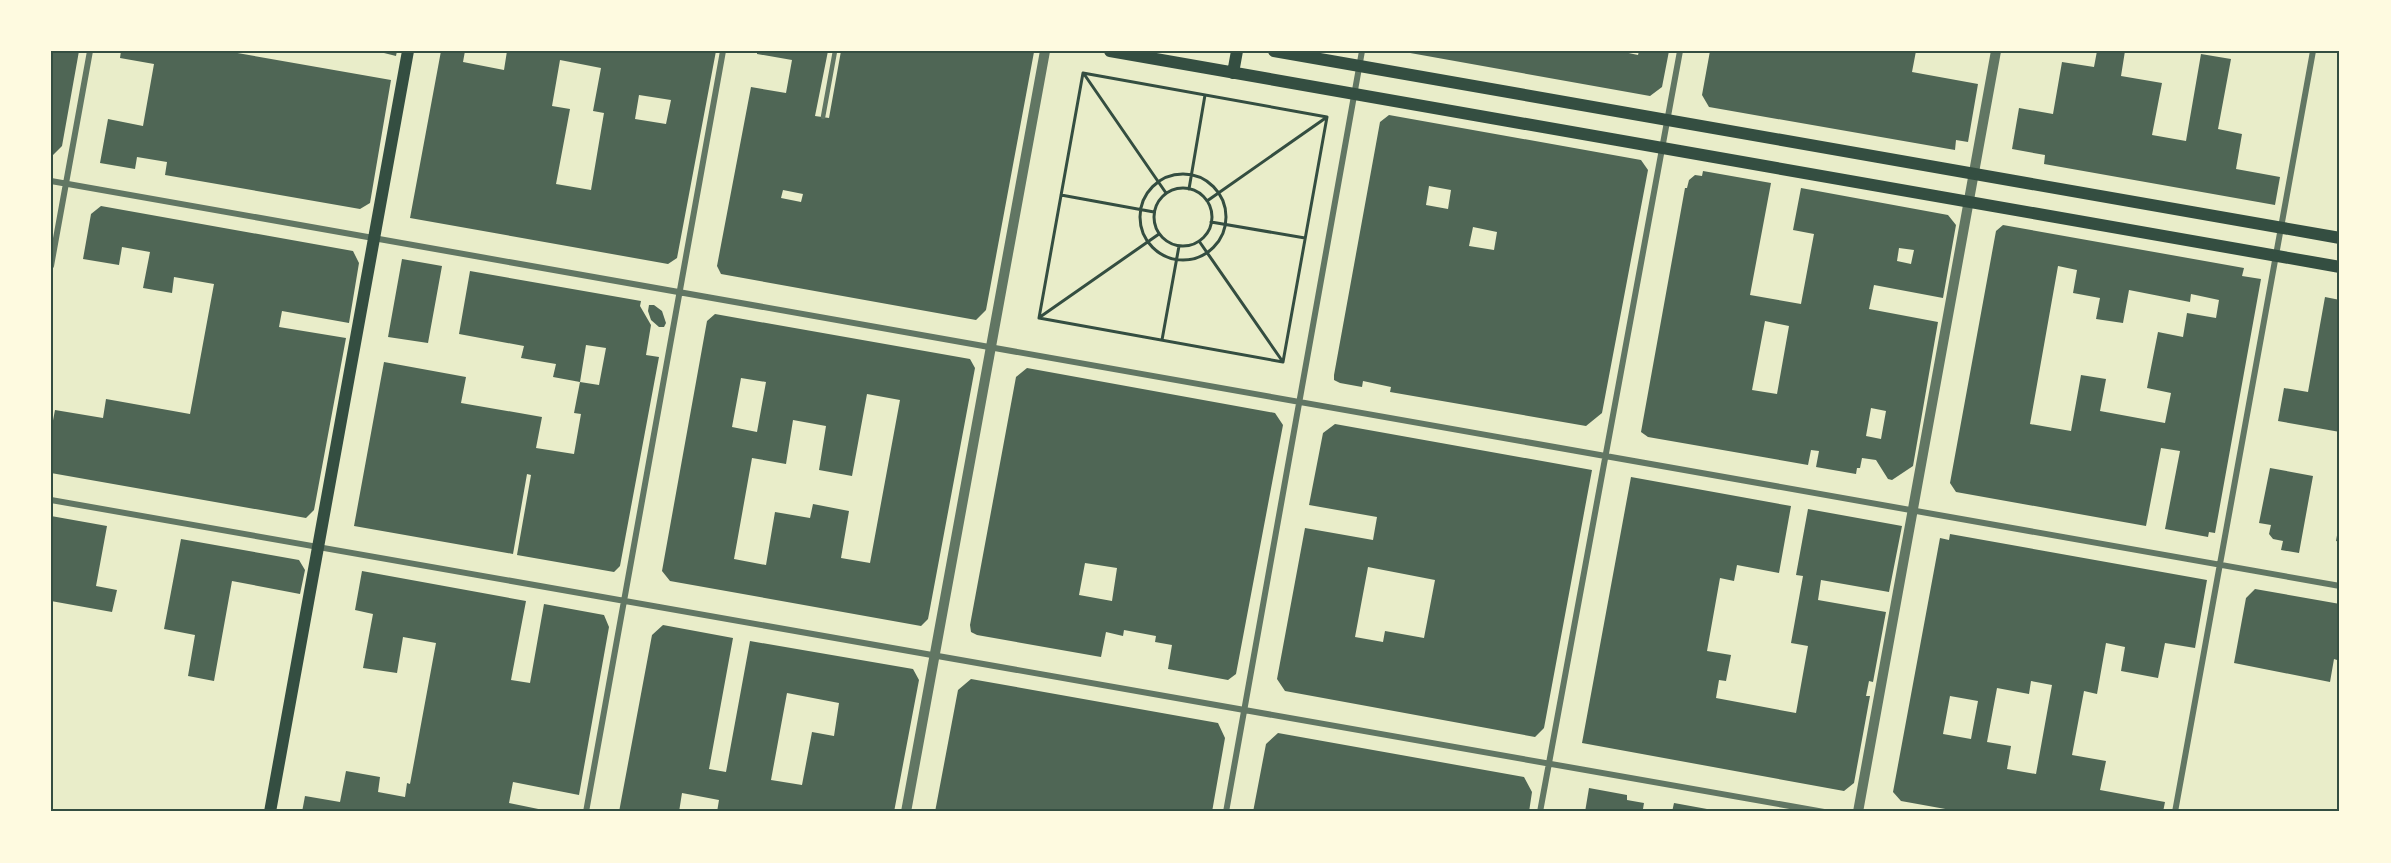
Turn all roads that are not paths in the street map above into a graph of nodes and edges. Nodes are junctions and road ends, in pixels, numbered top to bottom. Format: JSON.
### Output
{"nodes":[{"id":1,"x":90,"y":51,"type":"edge"},
{"id":2,"x":408,"y":51,"type":"edge"},
{"id":3,"x":723,"y":51,"type":"edge"},
{"id":4,"x":835,"y":51,"type":"edge"},
{"id":5,"x":1044,"y":51,"type":"edge"},
{"id":6,"x":1110,"y":51,"type":"edge"},
{"id":7,"x":1237,"y":51,"type":"edge"},
{"id":8,"x":1274,"y":51,"type":"edge"},
{"id":9,"x":1362,"y":51,"type":"edge"},
{"id":10,"x":1680,"y":51,"type":"edge"},
{"id":11,"x":1996,"y":51,"type":"edge"},
{"id":12,"x":2313,"y":51,"type":"edge"},
{"id":13,"x":1168,"y":56,"type":"edge"},
{"id":14,"x":1359,"y":66,"type":"junction"},
{"id":15,"x":1233,"y":73,"type":"junction"},
{"id":16,"x":1354,"y":94,"type":"junction"},
{"id":17,"x":823,"y":117,"type":"dead end"},
{"id":18,"x":1668,"y":120,"type":"junction"},
{"id":19,"x":1662,"y":148,"type":"junction"},
{"id":20,"x":1974,"y":174,"type":"junction"},
{"id":21,"x":51,"y":181,"type":"edge"},
{"id":22,"x":66,"y":183,"type":"junction"},
{"id":23,"x":1969,"y":202,"type":"junction"},
{"id":24,"x":2281,"y":228,"type":"junction"},
{"id":25,"x":374,"y":238,"type":"junction"},
{"id":26,"x":2340,"y":238,"type":"edge"},
{"id":27,"x":2276,"y":256,"type":"junction"},
{"id":28,"x":51,"y":266,"type":"edge"},
{"id":29,"x":2340,"y":267,"type":"edge"},
{"id":30,"x":680,"y":292,"type":"junction"},
{"id":31,"x":991,"y":347,"type":"junction"},
{"id":32,"x":1299,"y":402,"type":"junction"},
{"id":33,"x":1605,"y":456,"type":"junction"},
{"id":34,"x":51,"y":500,"type":"edge"},
{"id":35,"x":1913,"y":510,"type":"junction"},
{"id":36,"x":319,"y":546,"type":"junction"},
{"id":37,"x":2220,"y":565,"type":"junction"},
{"id":38,"x":2340,"y":586,"type":"edge"},
{"id":39,"x":624,"y":600,"type":"junction"},
{"id":40,"x":934,"y":655,"type":"junction"},
{"id":41,"x":1244,"y":710,"type":"junction"},
{"id":42,"x":1549,"y":763,"type":"junction"},
{"id":43,"x":270,"y":812,"type":"edge"},
{"id":44,"x":586,"y":812,"type":"edge"},
{"id":45,"x":906,"y":812,"type":"edge"},
{"id":46,"x":1226,"y":812,"type":"edge"},
{"id":47,"x":1540,"y":812,"type":"edge"},
{"id":48,"x":1824,"y":812,"type":"edge"},
{"id":49,"x":1858,"y":812,"type":"edge"},
{"id":50,"x":2175,"y":812,"type":"edge"}],
"edges":[{"from":1,"to":22,"type":"street"},
{"from":2,"to":25,"type":"main road"},
{"from":3,"to":30,"type":"street"},
{"from":4,"to":17,"type":"lane"},
{"from":5,"to":31,"type":"street"},
{"from":6,"to":13,"type":"main road"},
{"from":7,"to":15,"type":"main road"},
{"from":8,"to":14,"type":"main road"},
{"from":9,"to":14,"type":"street"},
{"from":10,"to":18,"type":"street"},
{"from":11,"to":20,"type":"street"},
{"from":12,"to":24,"type":"street"},
{"from":13,"to":15,"type":"main road"},
{"from":14,"to":16,"type":"street"},
{"from":14,"to":18,"type":"main road"},
{"from":15,"to":16,"type":"main road"},
{"from":16,"to":19,"type":"main road"},
{"from":16,"to":32,"type":"street"},
{"from":18,"to":19,"type":"street"},
{"from":18,"to":20,"type":"main road"},
{"from":19,"to":23,"type":"main road"},
{"from":19,"to":33,"type":"street"},
{"from":20,"to":23,"type":"street"},
{"from":20,"to":24,"type":"main road"},
{"from":21,"to":22,"type":"street"},
{"from":22,"to":25,"type":"street"},
{"from":22,"to":28,"type":"street"},
{"from":23,"to":27,"type":"main road"},
{"from":23,"to":35,"type":"street"},
{"from":24,"to":26,"type":"main road"},
{"from":24,"to":27,"type":"street"},
{"from":25,"to":30,"type":"street"},
{"from":25,"to":36,"type":"main road"},
{"from":27,"to":29,"type":"main road"},
{"from":27,"to":37,"type":"street"},
{"from":30,"to":31,"type":"street"},
{"from":30,"to":39,"type":"street"},
{"from":31,"to":32,"type":"street"},
{"from":31,"to":40,"type":"street"},
{"from":32,"to":33,"type":"street"},
{"from":32,"to":41,"type":"street"},
{"from":33,"to":35,"type":"street"},
{"from":33,"to":42,"type":"street"},
{"from":34,"to":36,"type":"street"},
{"from":35,"to":37,"type":"street"},
{"from":35,"to":49,"type":"street"},
{"from":36,"to":39,"type":"street"},
{"from":36,"to":43,"type":"main road"},
{"from":37,"to":38,"type":"street"},
{"from":37,"to":50,"type":"street"},
{"from":39,"to":40,"type":"street"},
{"from":39,"to":44,"type":"street"},
{"from":40,"to":41,"type":"street"},
{"from":40,"to":45,"type":"street"},
{"from":41,"to":42,"type":"street"},
{"from":41,"to":46,"type":"street"},
{"from":42,"to":47,"type":"street"},
{"from":42,"to":48,"type":"street"}]}
